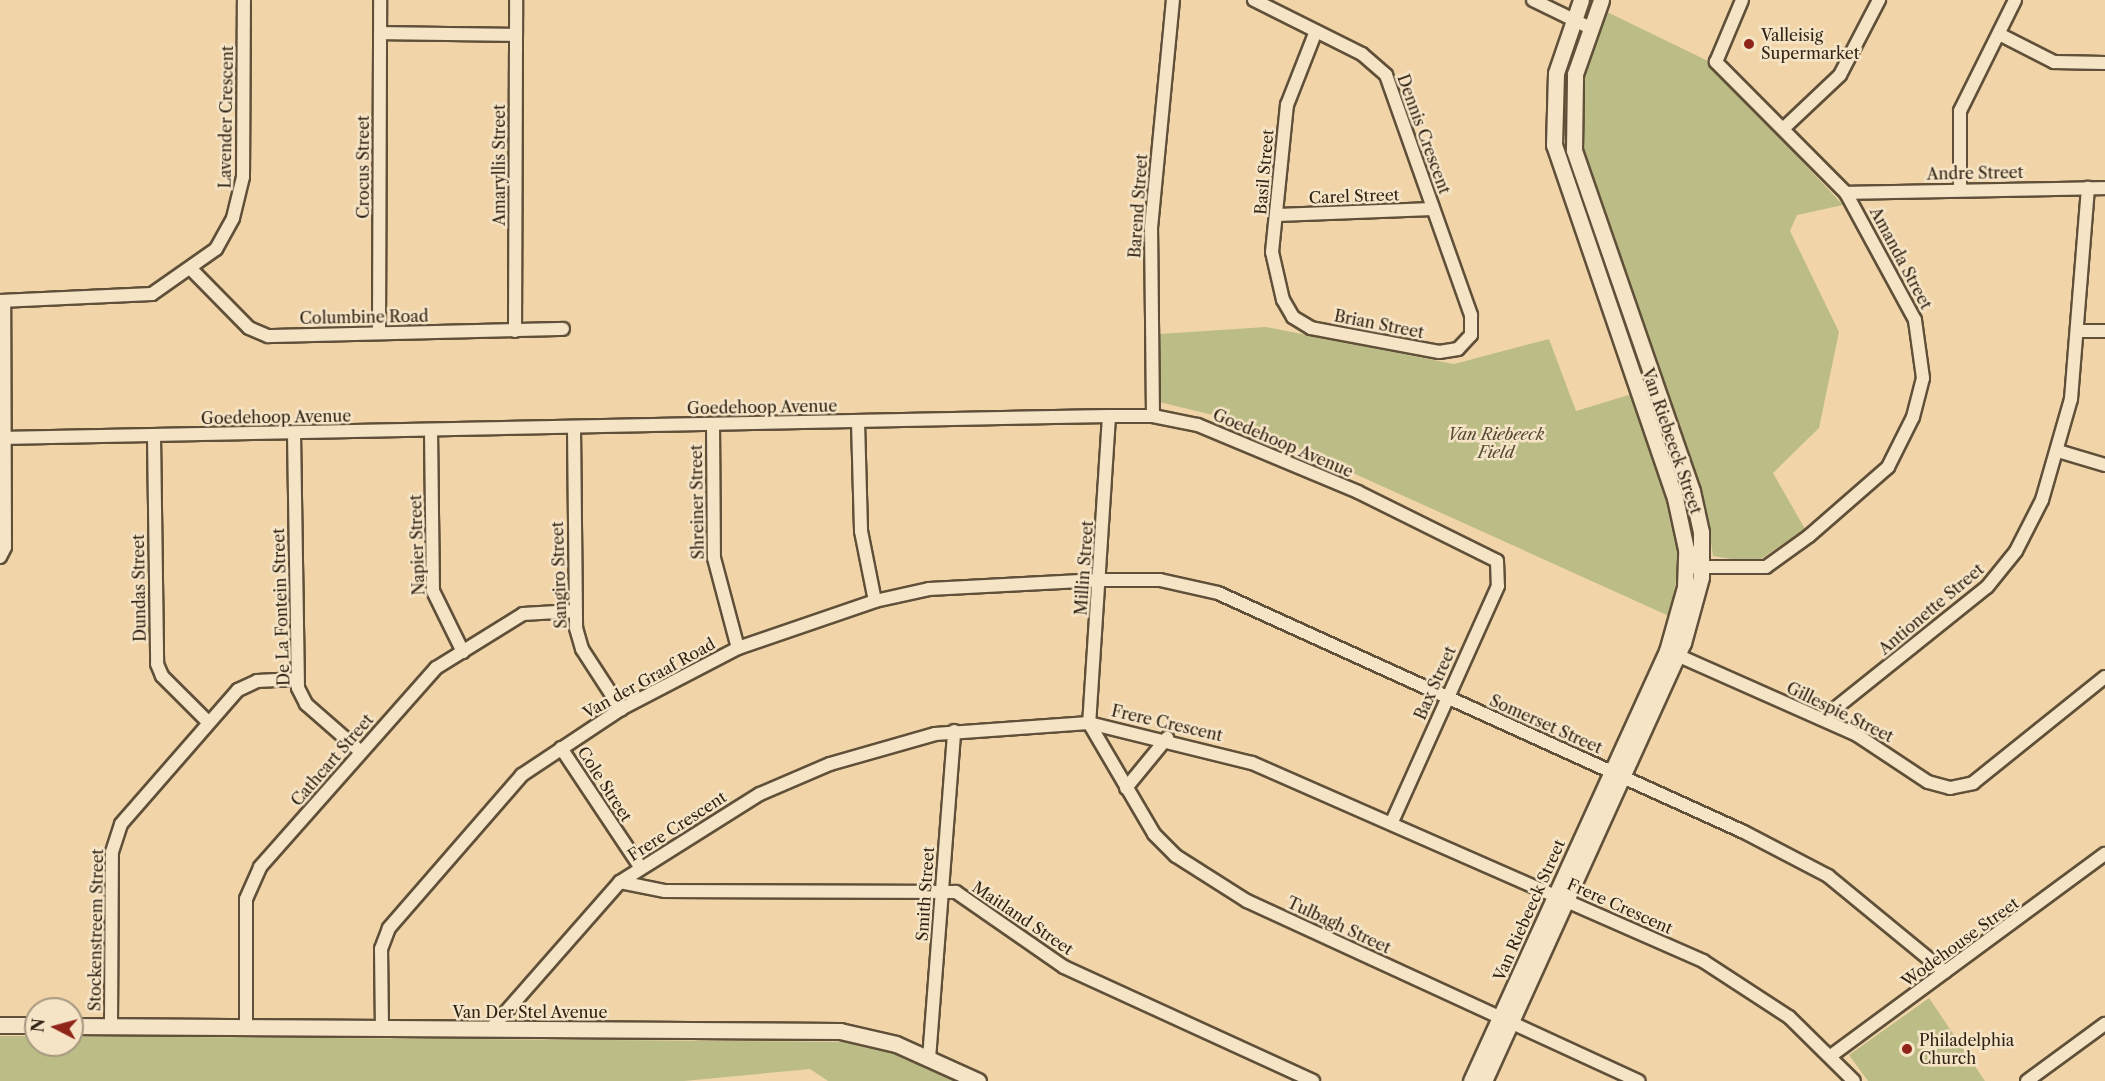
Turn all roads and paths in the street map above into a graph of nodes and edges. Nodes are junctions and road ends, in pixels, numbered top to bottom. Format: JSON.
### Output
{"nodes":[{"id":1,"x":244,"y":0,"type":"edge"},
{"id":2,"x":380,"y":0,"type":"edge"},
{"id":3,"x":516,"y":0,"type":"edge"},
{"id":4,"x":1173,"y":0,"type":"edge"},
{"id":5,"x":1254,"y":0,"type":"edge"},
{"id":6,"x":1533,"y":0,"type":"edge"},
{"id":7,"x":1581,"y":0,"type":"edge"},
{"id":8,"x":1601,"y":0,"type":"edge"},
{"id":9,"x":1742,"y":0,"type":"edge"},
{"id":10,"x":1878,"y":0,"type":"edge"},
{"id":11,"x":2015,"y":0,"type":"edge"},
{"id":12,"x":1572,"y":19,"type":"junction"},
{"id":13,"x":1588,"y":27,"type":"junction"},
{"id":14,"x":1316,"y":31,"type":"junction"},
{"id":15,"x":380,"y":33,"type":"junction"},
{"id":16,"x":516,"y":34,"type":"junction"},
{"id":17,"x":1999,"y":34,"type":"junction"},
{"id":18,"x":2105,"y":63,"type":"edge"},
{"id":19,"x":1785,"y":128,"type":"junction"},
{"id":20,"x":2088,"y":188,"type":"junction"},
{"id":21,"x":2105,"y":188,"type":"edge"},
{"id":22,"x":1960,"y":190,"type":"junction"},
{"id":23,"x":1846,"y":193,"type":"junction"},
{"id":24,"x":1433,"y":209,"type":"junction"},
{"id":25,"x":1277,"y":214,"type":"junction"},
{"id":26,"x":192,"y":270,"type":"junction"},
{"id":27,"x":2,"y":302,"type":"edge"},
{"id":28,"x":1293,"y":317,"type":"joint"},
{"id":29,"x":563,"y":329,"type":"dead end"},
{"id":30,"x":514,"y":331,"type":"junction"},
{"id":31,"x":2078,"y":331,"type":"junction"},
{"id":32,"x":2105,"y":331,"type":"edge"},
{"id":33,"x":380,"y":333,"type":"junction"},
{"id":34,"x":1462,"y":347,"type":"joint"},
{"id":35,"x":1109,"y":416,"type":"junction"},
{"id":36,"x":1153,"y":416,"type":"junction"},
{"id":37,"x":858,"y":422,"type":"junction"},
{"id":38,"x":713,"y":424,"type":"junction"},
{"id":39,"x":574,"y":428,"type":"junction"},
{"id":40,"x":431,"y":430,"type":"junction"},
{"id":41,"x":294,"y":433,"type":"junction"},
{"id":42,"x":154,"y":436,"type":"junction"},
{"id":43,"x":3,"y":438,"type":"edge"},
{"id":44,"x":2058,"y":451,"type":"junction"},
{"id":45,"x":2105,"y":465,"type":"edge"},
{"id":46,"x":0,"y":557,"type":"edge"},
{"id":47,"x":1494,"y":558,"type":"joint"},
{"id":48,"x":1694,"y":567,"type":"junction"},
{"id":49,"x":1100,"y":580,"type":"junction"},
{"id":50,"x":875,"y":601,"type":"junction"},
{"id":51,"x":574,"y":611,"type":"junction"},
{"id":52,"x":738,"y":648,"type":"junction"},
{"id":53,"x":463,"y":652,"type":"junction"},
{"id":54,"x":1672,"y":653,"type":"junction"},
{"id":55,"x":2105,"y":677,"type":"edge"},
{"id":56,"x":297,"y":679,"type":"junction"},
{"id":57,"x":1447,"y":697,"type":"junction"},
{"id":58,"x":621,"y":709,"type":"junction"},
{"id":59,"x":1822,"y":719,"type":"junction"},
{"id":60,"x":206,"y":720,"type":"junction"},
{"id":61,"x":1089,"y":723,"type":"junction"},
{"id":62,"x":954,"y":731,"type":"junction"},
{"id":63,"x":1167,"y":738,"type":"junction"},
{"id":64,"x":561,"y":748,"type":"junction"},
{"id":65,"x":362,"y":752,"type":"junction"},
{"id":66,"x":1617,"y":775,"type":"junction"},
{"id":67,"x":1126,"y":788,"type":"junction"},
{"id":68,"x":1393,"y":820,"type":"junction"},
{"id":69,"x":2105,"y":854,"type":"edge"},
{"id":70,"x":640,"y":868,"type":"junction"},
{"id":71,"x":620,"y":882,"type":"junction"},
{"id":72,"x":942,"y":889,"type":"junction"},
{"id":73,"x":1561,"y":897,"type":"junction"},
{"id":74,"x":1945,"y":972,"type":"junction"},
{"id":75,"x":1506,"y":1020,"type":"junction"},
{"id":76,"x":2105,"y":1024,"type":"edge"},
{"id":77,"x":0,"y":1025,"type":"edge"},
{"id":78,"x":24,"y":1026,"type":"edge"},
{"id":79,"x":84,"y":1026,"type":"edge"},
{"id":80,"x":111,"y":1026,"type":"junction"},
{"id":81,"x":246,"y":1028,"type":"junction"},
{"id":82,"x":382,"y":1029,"type":"junction"},
{"id":83,"x":490,"y":1030,"type":"junction"},
{"id":84,"x":1832,"y":1055,"type":"junction"},
{"id":85,"x":929,"y":1059,"type":"junction"},
{"id":86,"x":978,"y":1081,"type":"edge"},
{"id":87,"x":1313,"y":1081,"type":"edge"},
{"id":88,"x":1471,"y":1081,"type":"edge"},
{"id":89,"x":1484,"y":1081,"type":"edge"},
{"id":90,"x":1639,"y":1081,"type":"edge"},
{"id":91,"x":1854,"y":1081,"type":"edge"},
{"id":92,"x":2027,"y":1081,"type":"edge"}],
"edges":[{"from":1,"to":26,"type":"street","name":"Lavender Crescent"},
{"from":2,"to":15,"type":"street","name":"Crocus Street"},
{"from":3,"to":16,"type":"street","name":"Amaryllis Street"},
{"from":4,"to":36,"type":"street","name":"Barend Street"},
{"from":5,"to":14,"type":"street","name":"Dennis Crescent"},
{"from":6,"to":12,"type":"street"},
{"from":7,"to":12,"type":"street","name":"Van Riebeeck Street"},
{"from":8,"to":13,"type":"street","name":"Van Riebeeck Street"},
{"from":9,"to":19,"type":"street","name":"Amanda Street"},
{"from":10,"to":19,"type":"street"},
{"from":11,"to":17,"type":"street"},
{"from":12,"to":13,"type":"street"},
{"from":12,"to":48,"type":"street","name":"Van Riebeeck Street"},
{"from":13,"to":48,"type":"street","name":"Van Riebeeck Street"},
{"from":14,"to":24,"type":"street","name":"Dennis Crescent"},
{"from":14,"to":25,"type":"street","name":"Basil Street"},
{"from":15,"to":16,"type":"street"},
{"from":15,"to":33,"type":"street","name":"Crocus Street"},
{"from":16,"to":30,"type":"street","name":"Amaryllis Street"},
{"from":17,"to":18,"type":"street"},
{"from":17,"to":22,"type":"street"},
{"from":19,"to":23,"type":"street","name":"Amanda Street"},
{"from":20,"to":21,"type":"street","name":"Andre Street"},
{"from":20,"to":22,"type":"street","name":"Andre Street"},
{"from":20,"to":31,"type":"street","name":"Antionette Street"},
{"from":22,"to":23,"type":"street","name":"Andre Street"},
{"from":23,"to":48,"type":"street","name":"Amanda Street"},
{"from":24,"to":25,"type":"street","name":"Carel Street"},
{"from":24,"to":34,"type":"street","name":"Dennis Crescent"},
{"from":25,"to":28,"type":"street","name":"Basil Street"},
{"from":26,"to":27,"type":"street","name":"Lavender Crescent"},
{"from":26,"to":33,"type":"street","name":"Columbine Road"},
{"from":27,"to":43,"type":"street"},
{"from":28,"to":34,"type":"street","name":"Brian Street"},
{"from":29,"to":30,"type":"street","name":"Columbine Road"},
{"from":30,"to":33,"type":"street","name":"Columbine Road"},
{"from":31,"to":32,"type":"street"},
{"from":31,"to":44,"type":"street","name":"Antionette Street"},
{"from":35,"to":36,"type":"street","name":"Goedehoop Avenue"},
{"from":35,"to":37,"type":"street","name":"Goedehoop Avenue"},
{"from":35,"to":49,"type":"street","name":"Millin Street"},
{"from":36,"to":47,"type":"street","name":"Goedehoop Avenue"},
{"from":37,"to":38,"type":"street","name":"Goedehoop Avenue"},
{"from":37,"to":50,"type":"street"},
{"from":38,"to":39,"type":"street","name":"Goedehoop Avenue"},
{"from":38,"to":52,"type":"street","name":"Shreiner Street"},
{"from":39,"to":40,"type":"street","name":"Goedehoop Avenue"},
{"from":39,"to":51,"type":"street","name":"Sangiro Street"},
{"from":40,"to":41,"type":"street","name":"Goedehoop Avenue"},
{"from":40,"to":53,"type":"street","name":"Napier Street"},
{"from":41,"to":42,"type":"street","name":"Goedehoop Avenue"},
{"from":41,"to":56,"type":"street","name":"De La Fontein Street"},
{"from":42,"to":43,"type":"street","name":"Goedehoop Avenue"},
{"from":42,"to":60,"type":"street","name":"Dundas Street"},
{"from":43,"to":46,"type":"street"},
{"from":44,"to":45,"type":"street"},
{"from":44,"to":59,"type":"street","name":"Antionette Street"},
{"from":47,"to":57,"type":"street","name":"Bax Street"},
{"from":48,"to":54,"type":"street","name":"Van Riebeeck Street"},
{"from":49,"to":50,"type":"street","name":"Van der Graaf Road"},
{"from":49,"to":57,"type":"street","name":"Somerset Street"},
{"from":49,"to":61,"type":"street","name":"Millin Street"},
{"from":50,"to":52,"type":"street","name":"Van der Graaf Road"},
{"from":51,"to":53,"type":"street","name":"Cathcart Street"},
{"from":51,"to":58,"type":"street","name":"Sangiro Street"},
{"from":52,"to":58,"type":"street","name":"Van der Graaf Road"},
{"from":53,"to":65,"type":"street","name":"Cathcart Street"},
{"from":54,"to":59,"type":"street","name":"Gillespie Street"},
{"from":54,"to":66,"type":"street","name":"Van Riebeeck Street"},
{"from":55,"to":59,"type":"street","name":"Gillespie Street"},
{"from":56,"to":60,"type":"street","name":"Stockenstreem Street"},
{"from":56,"to":65,"type":"street","name":"De La Fontein Street"},
{"from":57,"to":66,"type":"street","name":"Somerset Street"},
{"from":57,"to":68,"type":"street","name":"Bax Street"},
{"from":58,"to":64,"type":"street","name":"Van der Graaf Road"},
{"from":60,"to":80,"type":"street","name":"Stockenstreem Street"},
{"from":61,"to":62,"type":"street","name":"Frere Crescent"},
{"from":61,"to":63,"type":"street","name":"Frere Crescent"},
{"from":61,"to":67,"type":"street","name":"Tulbagh Street"},
{"from":62,"to":70,"type":"street","name":"Frere Crescent"},
{"from":62,"to":72,"type":"street","name":"Smith Street"},
{"from":63,"to":67,"type":"street"},
{"from":63,"to":68,"type":"street","name":"Frere Crescent"},
{"from":64,"to":70,"type":"street","name":"Cole Street"},
{"from":64,"to":82,"type":"street","name":"Van der Graaf Road"},
{"from":65,"to":81,"type":"street","name":"Cathcart Street"},
{"from":66,"to":73,"type":"street","name":"Van Riebeeck Street"},
{"from":66,"to":74,"type":"street","name":"Somerset Street"},
{"from":67,"to":75,"type":"street","name":"Tulbagh Street"},
{"from":68,"to":73,"type":"street","name":"Frere Crescent"},
{"from":69,"to":74,"type":"street","name":"Wodehouse Street"},
{"from":70,"to":71,"type":"street","name":"Frere Crescent"},
{"from":71,"to":72,"type":"street","name":"Maitland Street"},
{"from":71,"to":83,"type":"street","name":"Frere Crescent"},
{"from":72,"to":85,"type":"street","name":"Smith Street"},
{"from":72,"to":87,"type":"street","name":"Maitland Street"},
{"from":73,"to":75,"type":"street","name":"Van Riebeeck Street"},
{"from":73,"to":84,"type":"street","name":"Frere Crescent"},
{"from":74,"to":84,"type":"street","name":"Wodehouse Street"},
{"from":75,"to":88,"type":"street","name":"Van Riebeeck Street"},
{"from":75,"to":89,"type":"street","name":"Van Riebeeck Street"},
{"from":75,"to":90,"type":"street","name":"Tulbagh Street"},
{"from":76,"to":92,"type":"street"},
{"from":77,"to":78,"type":"street"},
{"from":79,"to":80,"type":"street","name":"Van Der Stel Avenue"},
{"from":80,"to":81,"type":"street","name":"Van Der Stel Avenue"},
{"from":81,"to":82,"type":"street","name":"Van Der Stel Avenue"},
{"from":82,"to":83,"type":"street","name":"Van Der Stel Avenue"},
{"from":83,"to":85,"type":"street","name":"Van Der Stel Avenue"},
{"from":84,"to":91,"type":"street","name":"Frere Crescent"},
{"from":85,"to":86,"type":"street","name":"Van Der Stel Avenue"}]}
